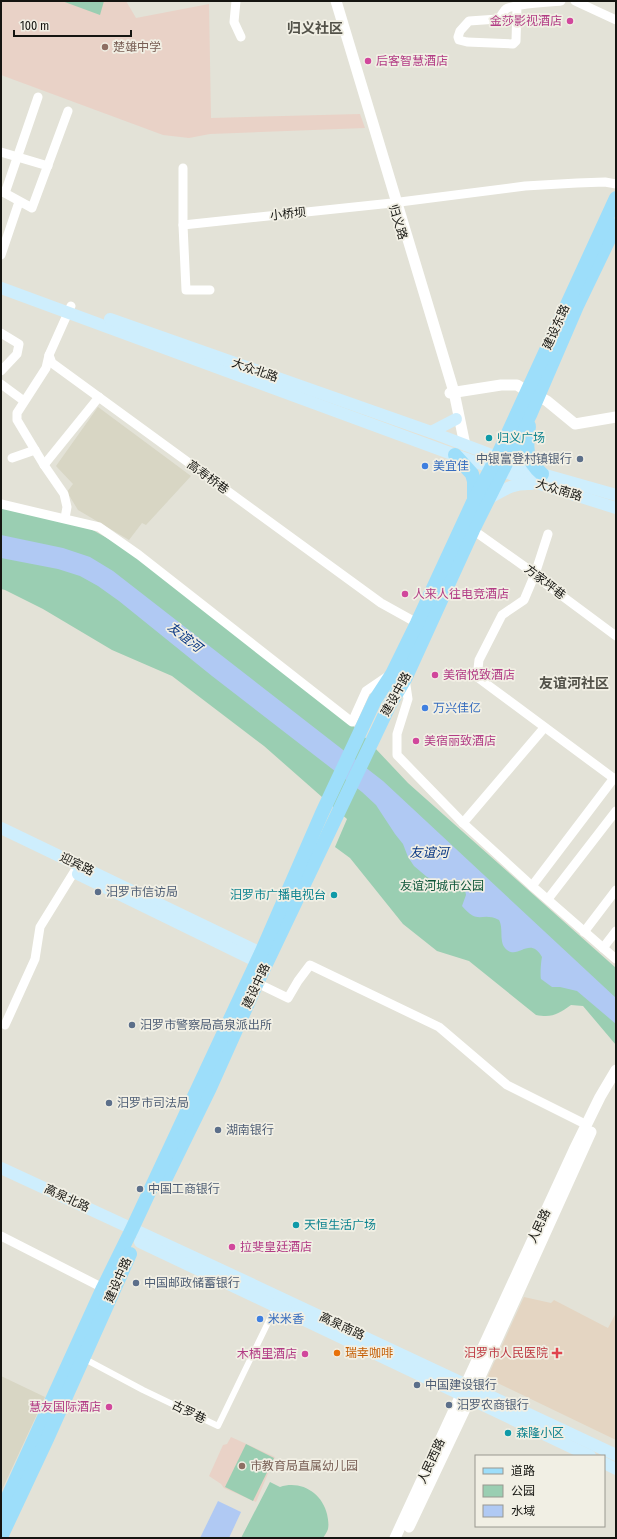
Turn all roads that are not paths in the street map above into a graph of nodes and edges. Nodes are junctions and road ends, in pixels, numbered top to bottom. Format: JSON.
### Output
{"nodes":[{"id":1,"x":236,"y":1,"type":"edge"},
{"id":2,"x":332,"y":1,"type":"edge"},
{"id":3,"x":336,"y":1,"type":"edge"},
{"id":4,"x":561,"y":1,"type":"edge"},
{"id":5,"x":575,"y":1,"type":"edge"},
{"id":6,"x":518,"y":6,"type":"junction"},
{"id":7,"x":616,"y":20,"type":"edge"},
{"id":8,"x":241,"y":37,"type":"dead end"},
{"id":9,"x":38,"y":98,"type":"dead end"},
{"id":10,"x":68,"y":111,"type":"dead end"},
{"id":11,"x":1,"y":152,"type":"edge"},
{"id":12,"x":17,"y":157,"type":"junction"},
{"id":13,"x":48,"y":166,"type":"junction"},
{"id":14,"x":183,"y":168,"type":"dead end"},
{"id":15,"x":616,"y":184,"type":"edge"},
{"id":16,"x":3,"y":192,"type":"edge"},
{"id":17,"x":616,"y":198,"type":"edge"},
{"id":18,"x":19,"y":202,"type":"junction"},
{"id":19,"x":394,"y":203,"type":"junction"},
{"id":20,"x":183,"y":225,"type":"junction"},
{"id":21,"x":616,"y":225,"type":"edge"},
{"id":22,"x":1,"y":255,"type":"edge"},
{"id":23,"x":1,"y":282,"type":"edge"},
{"id":24,"x":1,"y":288,"type":"edge"},
{"id":25,"x":210,"y":290,"type":"dead end"},
{"id":26,"x":69,"y":309,"type":"junction"},
{"id":27,"x":1,"y":333,"type":"edge"},
{"id":28,"x":49,"y":355,"type":"junction"},
{"id":29,"x":1,"y":371,"type":"edge"},
{"id":30,"x":1,"y":384,"type":"edge"},
{"id":31,"x":452,"y":393,"type":"junction"},
{"id":32,"x":533,"y":393,"type":"junction"},
{"id":33,"x":99,"y":397,"type":"junction"},
{"id":34,"x":24,"y":401,"type":"junction"},
{"id":35,"x":616,"y":412,"type":"edge"},
{"id":36,"x":530,"y":415,"type":"junction"},
{"id":37,"x":616,"y":417,"type":"edge"},
{"id":38,"x":456,"y":419,"type":"junction"},
{"id":39,"x":575,"y":424,"type":"junction"},
{"id":40,"x":431,"y":432,"type":"junction"},
{"id":41,"x":460,"y":447,"type":"junction"},
{"id":42,"x":35,"y":450,"type":"junction"},
{"id":43,"x":12,"y":458,"type":"dead end"},
{"id":44,"x":500,"y":464,"type":"junction"},
{"id":45,"x":44,"y":465,"type":"junction"},
{"id":46,"x":541,"y":479,"type":"junction"},
{"id":47,"x":616,"y":495,"type":"edge"},
{"id":48,"x":488,"y":499,"type":"junction"},
{"id":49,"x":473,"y":502,"type":"junction"},
{"id":50,"x":1,"y":504,"type":"edge"},
{"id":51,"x":616,"y":508,"type":"edge"},
{"id":52,"x":65,"y":518,"type":"junction"},
{"id":53,"x":474,"y":530,"type":"junction"},
{"id":54,"x":548,"y":534,"type":"dead end"},
{"id":55,"x":535,"y":574,"type":"junction"},
{"id":56,"x":417,"y":623,"type":"junction"},
{"id":57,"x":616,"y":636,"type":"edge"},
{"id":58,"x":392,"y":674,"type":"junction"},
{"id":59,"x":405,"y":679,"type":"junction"},
{"id":60,"x":544,"y":728,"type":"junction"},
{"id":61,"x":615,"y":779,"type":"edge"},
{"id":62,"x":616,"y":811,"type":"edge"},
{"id":63,"x":463,"y":823,"type":"junction"},
{"id":64,"x":1,"y":828,"type":"edge"},
{"id":65,"x":1,"y":837,"type":"edge"},
{"id":66,"x":74,"y":872,"type":"junction"},
{"id":67,"x":532,"y":886,"type":"junction"},
{"id":68,"x":616,"y":890,"type":"edge"},
{"id":69,"x":548,"y":899,"type":"junction"},
{"id":70,"x":616,"y":931,"type":"edge"},
{"id":71,"x":584,"y":932,"type":"junction"},
{"id":72,"x":603,"y":948,"type":"junction"},
{"id":73,"x":258,"y":957,"type":"junction"},
{"id":74,"x":616,"y":959,"type":"edge"},
{"id":75,"x":257,"y":983,"type":"junction"},
{"id":76,"x":5,"y":1025,"type":"dead end"},
{"id":77,"x":616,"y":1070,"type":"edge"},
{"id":78,"x":616,"y":1082,"type":"edge"},
{"id":79,"x":586,"y":1125,"type":"junction"},
{"id":80,"x":1,"y":1168,"type":"edge"},
{"id":81,"x":1,"y":1176,"type":"edge"},
{"id":82,"x":134,"y":1234,"type":"junction"},
{"id":83,"x":1,"y":1236,"type":"edge"},
{"id":84,"x":103,"y":1288,"type":"junction"},
{"id":85,"x":276,"y":1306,"type":"junction"},
{"id":86,"x":83,"y":1358,"type":"junction"},
{"id":87,"x":468,"y":1391,"type":"junction"},
{"id":88,"x":588,"y":1455,"type":"edge"},
{"id":89,"x":616,"y":1455,"type":"edge"},
{"id":90,"x":605,"y":1464,"type":"edge"},
{"id":91,"x":616,"y":1469,"type":"edge"},
{"id":92,"x":1,"y":1512,"type":"edge"},
{"id":93,"x":1,"y":1537,"type":"edge"},
{"id":94,"x":395,"y":1538,"type":"edge"},
{"id":95,"x":403,"y":1538,"type":"edge"}],
"edges":[{"from":1,"to":8,"type":"street"},
{"from":2,"to":19,"type":"street","name":"归义路"},
{"from":3,"to":19,"type":"street"},
{"from":4,"to":6,"type":"street"},
{"from":5,"to":7,"type":"street"},
{"from":6,"to":6,"type":"street"},
{"from":9,"to":12,"type":"street"},
{"from":10,"to":13,"type":"street"},
{"from":11,"to":12,"type":"street"},
{"from":12,"to":13,"type":"street"},
{"from":12,"to":16,"type":"street"},
{"from":13,"to":18,"type":"street"},
{"from":14,"to":20,"type":"street"},
{"from":15,"to":19,"type":"street","name":"小桥坝"},
{"from":16,"to":18,"type":"street"},
{"from":17,"to":32,"type":"main road","name":"建设东路"},
{"from":18,"to":22,"type":"street"},
{"from":19,"to":20,"type":"street","name":"小桥坝"},
{"from":19,"to":31,"type":"street"},
{"from":20,"to":25,"type":"street"},
{"from":21,"to":32,"type":"main road","name":"建设东路"},
{"from":23,"to":26,"type":"main road","name":"大众北路"},
{"from":24,"to":26,"type":"main road","name":"大众北路"},
{"from":26,"to":28,"type":"street"},
{"from":26,"to":40,"type":"main road","name":"大众北路"},
{"from":26,"to":41,"type":"main road","name":"大众北路"},
{"from":27,"to":29,"type":"street"},
{"from":28,"to":33,"type":"street","name":"高寿桥巷"},
{"from":28,"to":34,"type":"street"},
{"from":30,"to":34,"type":"street"},
{"from":31,"to":32,"type":"street"},
{"from":31,"to":38,"type":"street"},
{"from":31,"to":41,"type":"street"},
{"from":32,"to":36,"type":"main road","name":"建设东路"},
{"from":32,"to":39,"type":"street"},
{"from":32,"to":44,"type":"main road","name":"建设东路"},
{"from":33,"to":45,"type":"street"},
{"from":33,"to":56,"type":"street","name":"高寿桥巷"},
{"from":34,"to":42,"type":"street"},
{"from":35,"to":39,"type":"street"},
{"from":36,"to":44,"type":"main road","name":"建设东路"},
{"from":36,"to":46,"type":"main road"},
{"from":37,"to":39,"type":"street"},
{"from":38,"to":40,"type":"main road"},
{"from":38,"to":41,"type":"street"},
{"from":40,"to":41,"type":"main road","name":"大众北路"},
{"from":41,"to":44,"type":"main road","name":"大众北路"},
{"from":41,"to":49,"type":"main road"},
{"from":42,"to":43,"type":"street"},
{"from":42,"to":45,"type":"street"},
{"from":44,"to":46,"type":"main road","name":"大众南路"},
{"from":44,"to":48,"type":"main road","name":"建设中路"},
{"from":44,"to":49,"type":"main road","name":"建设中路"},
{"from":45,"to":52,"type":"street"},
{"from":46,"to":47,"type":"main road","name":"大众南路"},
{"from":46,"to":48,"type":"main road"},
{"from":46,"to":51,"type":"main road","name":"大众南路"},
{"from":48,"to":53,"type":"main road","name":"建设中路"},
{"from":49,"to":56,"type":"main road","name":"建设中路"},
{"from":50,"to":52,"type":"street"},
{"from":52,"to":58,"type":"street"},
{"from":53,"to":55,"type":"street","name":"方家坪巷"},
{"from":53,"to":59,"type":"main road","name":"建设中路"},
{"from":54,"to":55,"type":"street"},
{"from":55,"to":57,"type":"street","name":"方家坪巷"},
{"from":55,"to":60,"type":"street"},
{"from":56,"to":58,"type":"main road","name":"建设中路"},
{"from":58,"to":73,"type":"main road","name":"建设中路"},
{"from":59,"to":63,"type":"street"},
{"from":59,"to":75,"type":"main road","name":"建设中路"},
{"from":60,"to":61,"type":"street"},
{"from":60,"to":63,"type":"street"},
{"from":61,"to":67,"type":"street"},
{"from":62,"to":69,"type":"street"},
{"from":63,"to":67,"type":"street"},
{"from":64,"to":73,"type":"main road","name":"迎宾路"},
{"from":65,"to":66,"type":"main road","name":"迎宾路"},
{"from":66,"to":73,"type":"main road","name":"迎宾路"},
{"from":66,"to":76,"type":"street"},
{"from":67,"to":69,"type":"street"},
{"from":68,"to":71,"type":"street"},
{"from":69,"to":71,"type":"street"},
{"from":70,"to":72,"type":"street"},
{"from":71,"to":72,"type":"street"},
{"from":72,"to":74,"type":"street"},
{"from":73,"to":82,"type":"main road","name":"建设中路"},
{"from":75,"to":79,"type":"street"},
{"from":75,"to":82,"type":"main road","name":"建设中路"},
{"from":77,"to":79,"type":"street","name":"人民路"},
{"from":78,"to":87,"type":"street","name":"人民路"},
{"from":79,"to":87,"type":"street","name":"人民路"},
{"from":80,"to":82,"type":"main road","name":"高泉北路"},
{"from":81,"to":82,"type":"main road","name":"高泉北路"},
{"from":82,"to":84,"type":"main road","name":"建设中路"},
{"from":82,"to":85,"type":"main road","name":"高泉南路"},
{"from":82,"to":86,"type":"main road","name":"建设中路"},
{"from":82,"to":87,"type":"main road","name":"高泉南路"},
{"from":83,"to":84,"type":"street"},
{"from":84,"to":92,"type":"main road","name":"建设中路"},
{"from":85,"to":86,"type":"street","name":"古罗巷"},
{"from":85,"to":87,"type":"main road","name":"高泉南路"},
{"from":86,"to":93,"type":"main road","name":"建设中路"},
{"from":87,"to":88,"type":"main road","name":"高泉南路"},
{"from":87,"to":89,"type":"main road","name":"高泉南路"},
{"from":87,"to":94,"type":"street","name":"人民西路"},
{"from":87,"to":95,"type":"street","name":"人民西路"},
{"from":90,"to":91,"type":"main road"}]}
